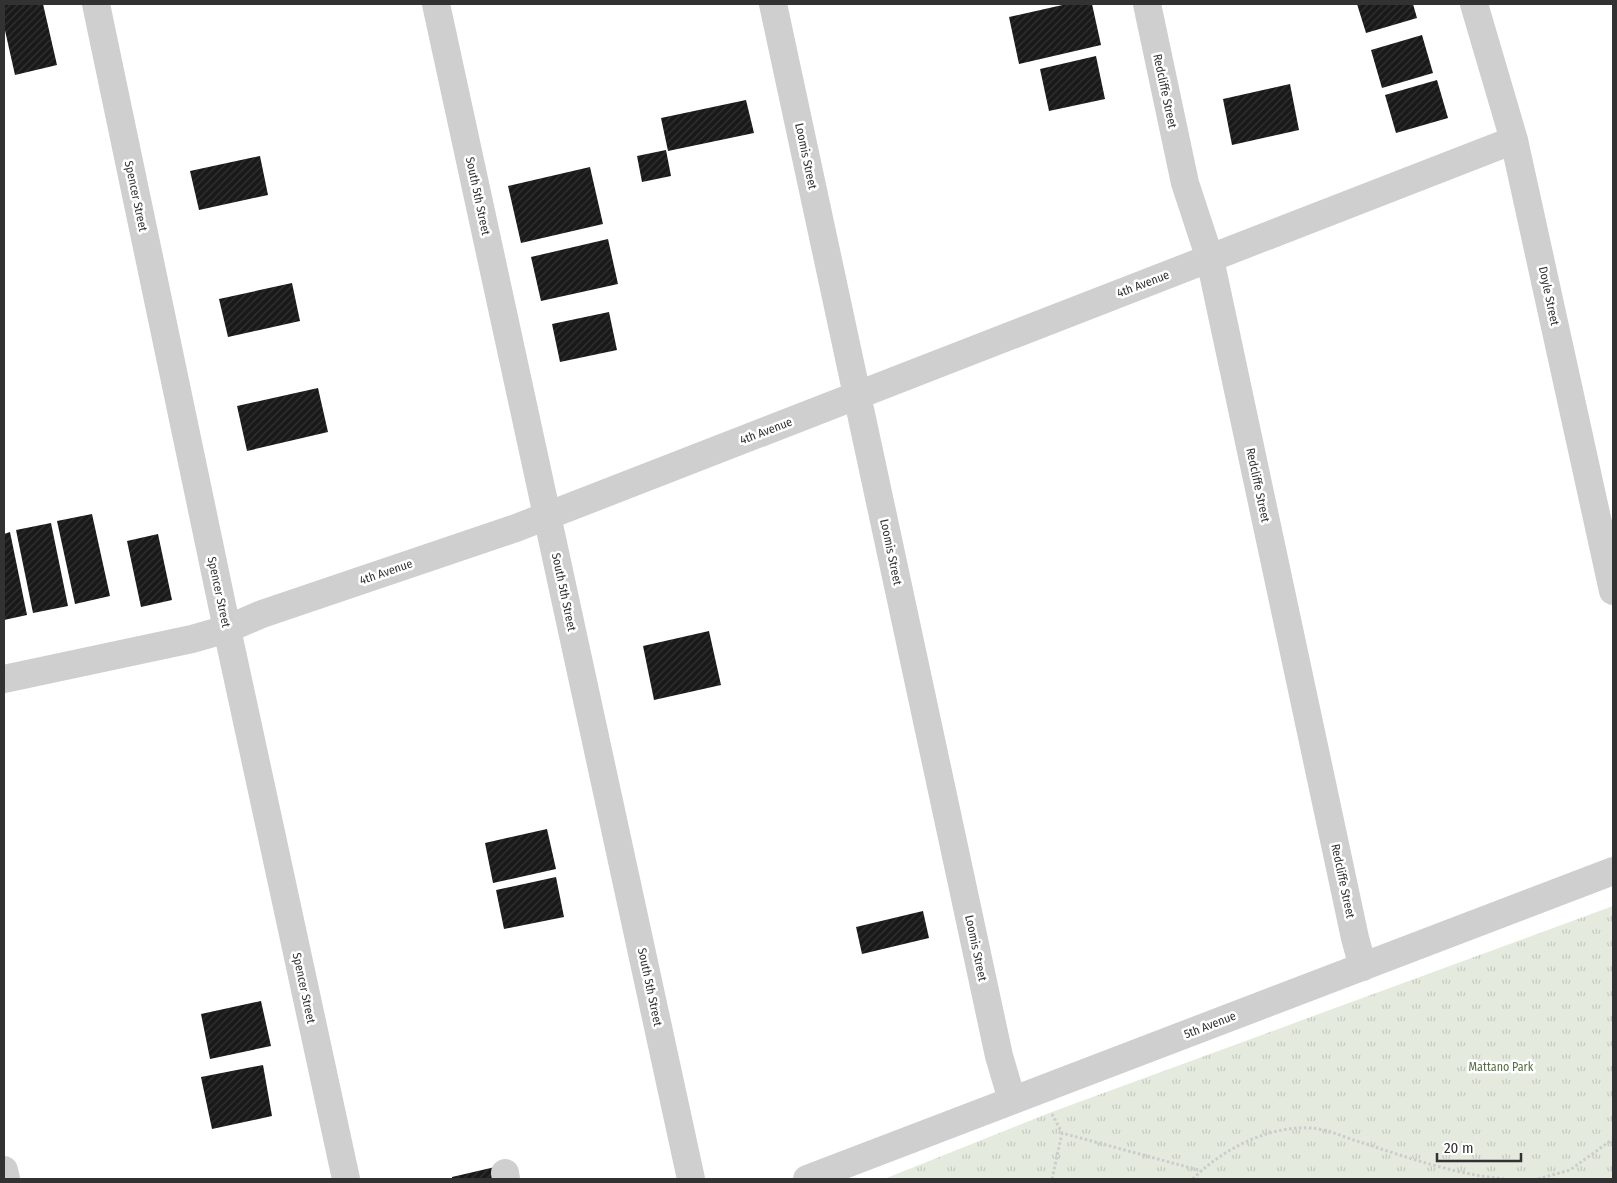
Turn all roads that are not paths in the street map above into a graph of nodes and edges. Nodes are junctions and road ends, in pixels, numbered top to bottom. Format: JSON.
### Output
{"nodes":[{"id":1,"x":96,"y":4,"type":"edge"},
{"id":2,"x":436,"y":4,"type":"edge"},
{"id":3,"x":773,"y":4,"type":"edge"},
{"id":4,"x":1146,"y":4,"type":"edge"},
{"id":5,"x":1474,"y":4,"type":"edge"},
{"id":6,"x":1514,"y":140,"type":"junction"},
{"id":7,"x":1210,"y":259,"type":"junction"},
{"id":8,"x":857,"y":395,"type":"junction"},
{"id":9,"x":547,"y":516,"type":"junction"},
{"id":10,"x":1613,"y":591,"type":"edge"},
{"id":11,"x":226,"y":629,"type":"junction"},
{"id":12,"x":4,"y":679,"type":"edge"},
{"id":13,"x":1613,"y":871,"type":"edge"},
{"id":14,"x":1363,"y":967,"type":"junction"},
{"id":15,"x":1012,"y":1100,"type":"junction"},
{"id":16,"x":4,"y":1170,"type":"edge"},
{"id":17,"x":6,"y":1179,"type":"edge"},
{"id":18,"x":346,"y":1179,"type":"edge"},
{"id":19,"x":691,"y":1179,"type":"edge"},
{"id":20,"x":807,"y":1179,"type":"edge"}],
"edges":[{"from":1,"to":11,"type":"street","name":"Spencer Street"},
{"from":2,"to":9,"type":"street","name":"South 5th Street"},
{"from":3,"to":8,"type":"street","name":"Loomis Street"},
{"from":4,"to":7,"type":"street","name":"Redcliffe Street"},
{"from":5,"to":6,"type":"street","name":"Doyle Street"},
{"from":6,"to":7,"type":"street","name":"4th Avenue"},
{"from":6,"to":10,"type":"street","name":"Doyle Street"},
{"from":7,"to":8,"type":"street","name":"4th Avenue"},
{"from":7,"to":14,"type":"street","name":"Redcliffe Street"},
{"from":8,"to":9,"type":"street","name":"4th Avenue"},
{"from":8,"to":15,"type":"street","name":"Loomis Street"},
{"from":9,"to":11,"type":"street","name":"4th Avenue"},
{"from":9,"to":19,"type":"street","name":"South 5th Street"},
{"from":11,"to":12,"type":"street","name":"4th Avenue"},
{"from":11,"to":18,"type":"street","name":"Spencer Street"},
{"from":13,"to":14,"type":"street","name":"5th Avenue"},
{"from":14,"to":15,"type":"street","name":"5th Avenue"},
{"from":15,"to":20,"type":"street","name":"5th Avenue"},
{"from":16,"to":17,"type":"street"}]}
